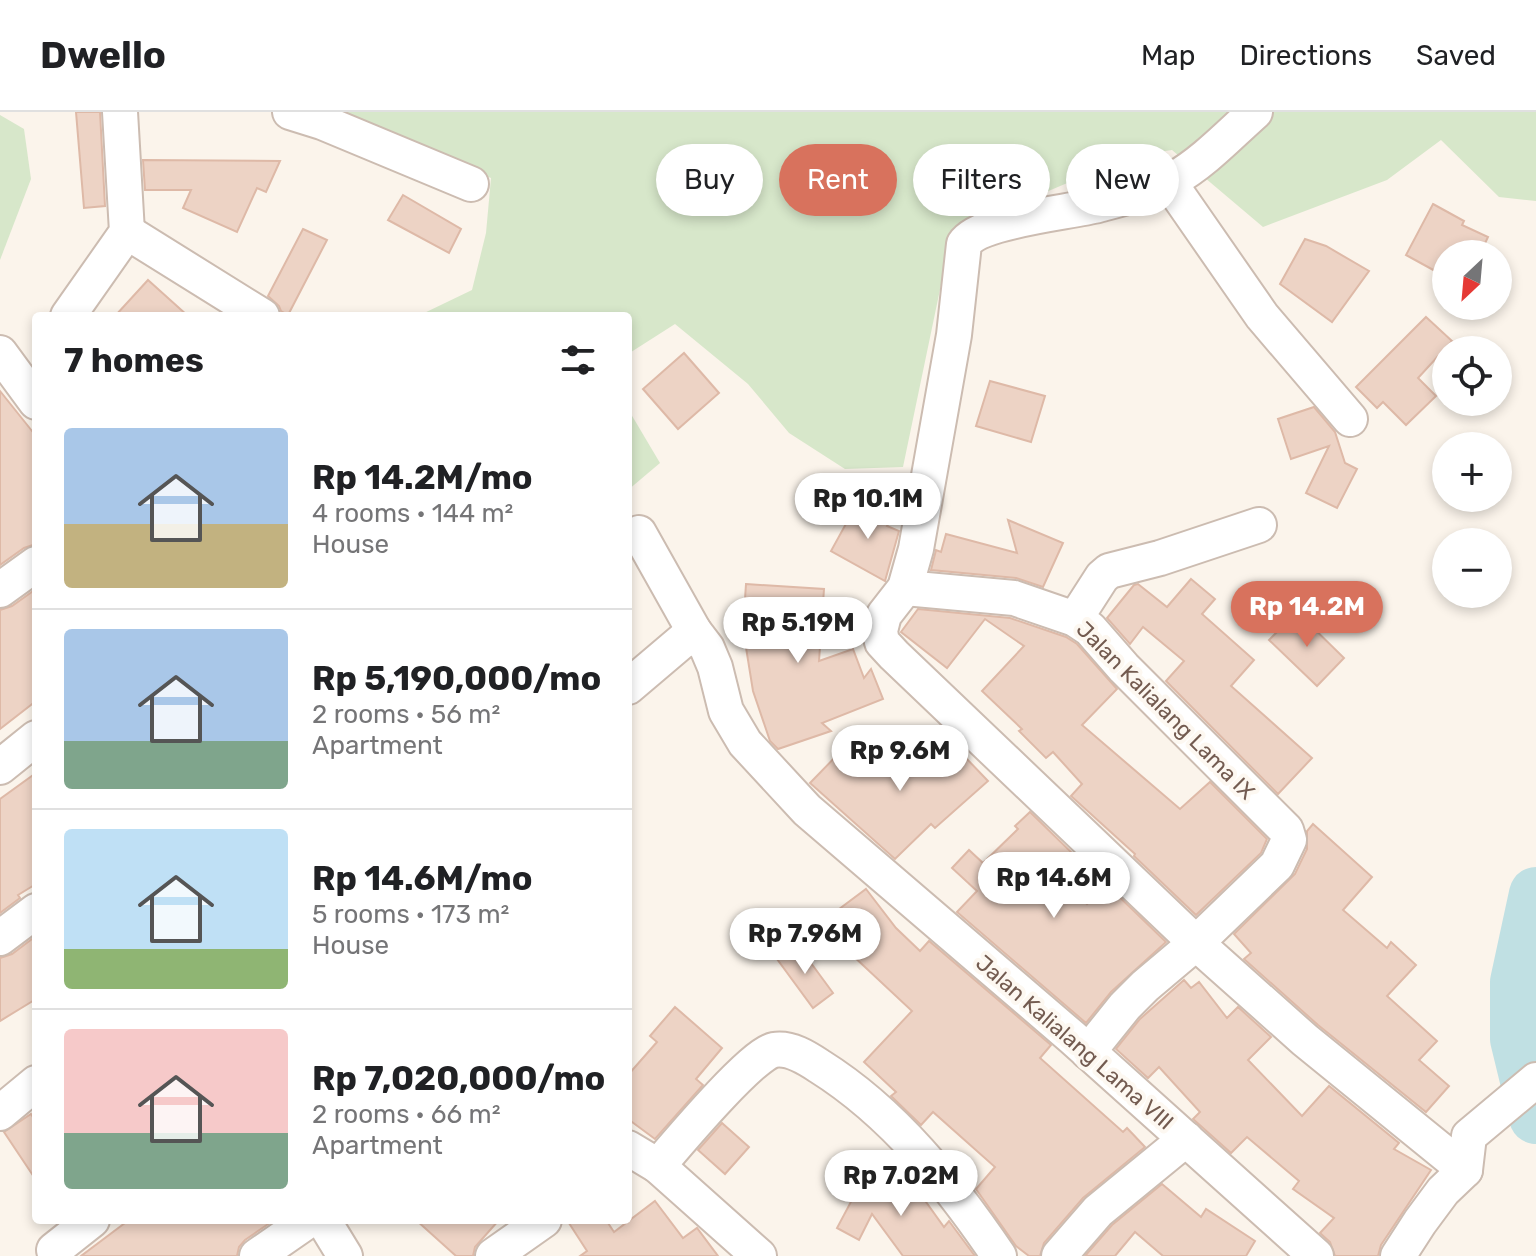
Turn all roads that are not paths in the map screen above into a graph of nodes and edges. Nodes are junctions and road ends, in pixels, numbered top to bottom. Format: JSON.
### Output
{"nodes":[{"id":1,"x":120,"y":112,"type":"edge"},
{"id":2,"x":1255,"y":112,"type":"edge"},
{"id":3,"x":313,"y":115,"type":"edge"},
{"id":4,"x":1179,"y":175,"type":"edge"},
{"id":5,"x":471,"y":184,"type":"dead end"},
{"id":6,"x":1179,"y":196,"type":"edge"},
{"id":7,"x":1066,"y":211,"type":"edge"},
{"id":8,"x":127,"y":232,"type":"junction"},
{"id":9,"x":71,"y":312,"type":"edge"},
{"id":10,"x":256,"y":312,"type":"edge"},
{"id":11,"x":0,"y":353,"type":"edge"},
{"id":12,"x":24,"y":385,"type":"edge"},
{"id":13,"x":1350,"y":419,"type":"dead end"},
{"id":14,"x":1259,"y":525,"type":"dead end"},
{"id":15,"x":639,"y":533,"type":"dead end"},
{"id":16,"x":32,"y":567,"type":"edge"},
{"id":17,"x":905,"y":588,"type":"junction"},
{"id":18,"x":0,"y":590,"type":"edge"},
{"id":19,"x":1075,"y":619,"type":"junction"},
{"id":20,"x":694,"y":631,"type":"junction"},
{"id":21,"x":632,"y":684,"type":"edge"},
{"id":22,"x":32,"y":741,"type":"edge"},
{"id":23,"x":0,"y":767,"type":"edge"},
{"id":24,"x":32,"y":914,"type":"edge"},
{"id":25,"x":0,"y":938,"type":"edge"},
{"id":26,"x":1196,"y":943,"type":"junction"},
{"id":27,"x":1088,"y":1052,"type":"junction"},
{"id":28,"x":1536,"y":1080,"type":"edge"},
{"id":29,"x":32,"y":1086,"type":"edge"},
{"id":30,"x":0,"y":1113,"type":"edge"},
{"id":31,"x":1186,"y":1139,"type":"junction"},
{"id":32,"x":636,"y":1153,"type":"edge"},
{"id":33,"x":1465,"y":1170,"type":"junction"},
{"id":34,"x":87,"y":1224,"type":"edge"},
{"id":35,"x":303,"y":1224,"type":"edge"},
{"id":36,"x":325,"y":1224,"type":"edge"},
{"id":37,"x":538,"y":1224,"type":"edge"},
{"id":38,"x":54,"y":1250,"type":"dead end"},
{"id":39,"x":257,"y":1256,"type":"edge"},
{"id":40,"x":345,"y":1256,"type":"edge"},
{"id":41,"x":493,"y":1256,"type":"edge"},
{"id":42,"x":759,"y":1256,"type":"edge"},
{"id":43,"x":999,"y":1256,"type":"edge"},
{"id":44,"x":1059,"y":1256,"type":"edge"},
{"id":45,"x":1316,"y":1256,"type":"edge"},
{"id":46,"x":1398,"y":1256,"type":"edge"}],
"edges":[{"from":1,"to":8,"type":"street"},
{"from":2,"to":4,"type":"street"},
{"from":3,"to":5,"type":"street"},
{"from":6,"to":13,"type":"street"},
{"from":7,"to":17,"type":"street"},
{"from":8,"to":9,"type":"street"},
{"from":8,"to":10,"type":"street"},
{"from":11,"to":12,"type":"street"},
{"from":14,"to":19,"type":"street"},
{"from":15,"to":20,"type":"street","name":"Jalan Kalialang Lama VIII"},
{"from":16,"to":18,"type":"street"},
{"from":17,"to":19,"type":"street","name":"Jalan Kalialang Lama IX"},
{"from":17,"to":26,"type":"street"},
{"from":19,"to":26,"type":"street","name":"Jalan Kalialang Lama IX"},
{"from":20,"to":21,"type":"street"},
{"from":20,"to":27,"type":"street","name":"Jalan Kalialang Lama VIII"},
{"from":22,"to":23,"type":"street"},
{"from":24,"to":25,"type":"street"},
{"from":26,"to":27,"type":"street"},
{"from":26,"to":33,"type":"street"},
{"from":27,"to":31,"type":"street","name":"Jalan Kalialang Lama VIII"},
{"from":28,"to":33,"type":"street"},
{"from":29,"to":30,"type":"street"},
{"from":31,"to":44,"type":"street"},
{"from":31,"to":45,"type":"street","name":"Jalan Kalialang Lama VIII"},
{"from":32,"to":42,"type":"street"},
{"from":32,"to":43,"type":"street"},
{"from":33,"to":46,"type":"street"},
{"from":34,"to":38,"type":"street"},
{"from":35,"to":39,"type":"street"},
{"from":36,"to":40,"type":"street"},
{"from":37,"to":41,"type":"street"}]}
